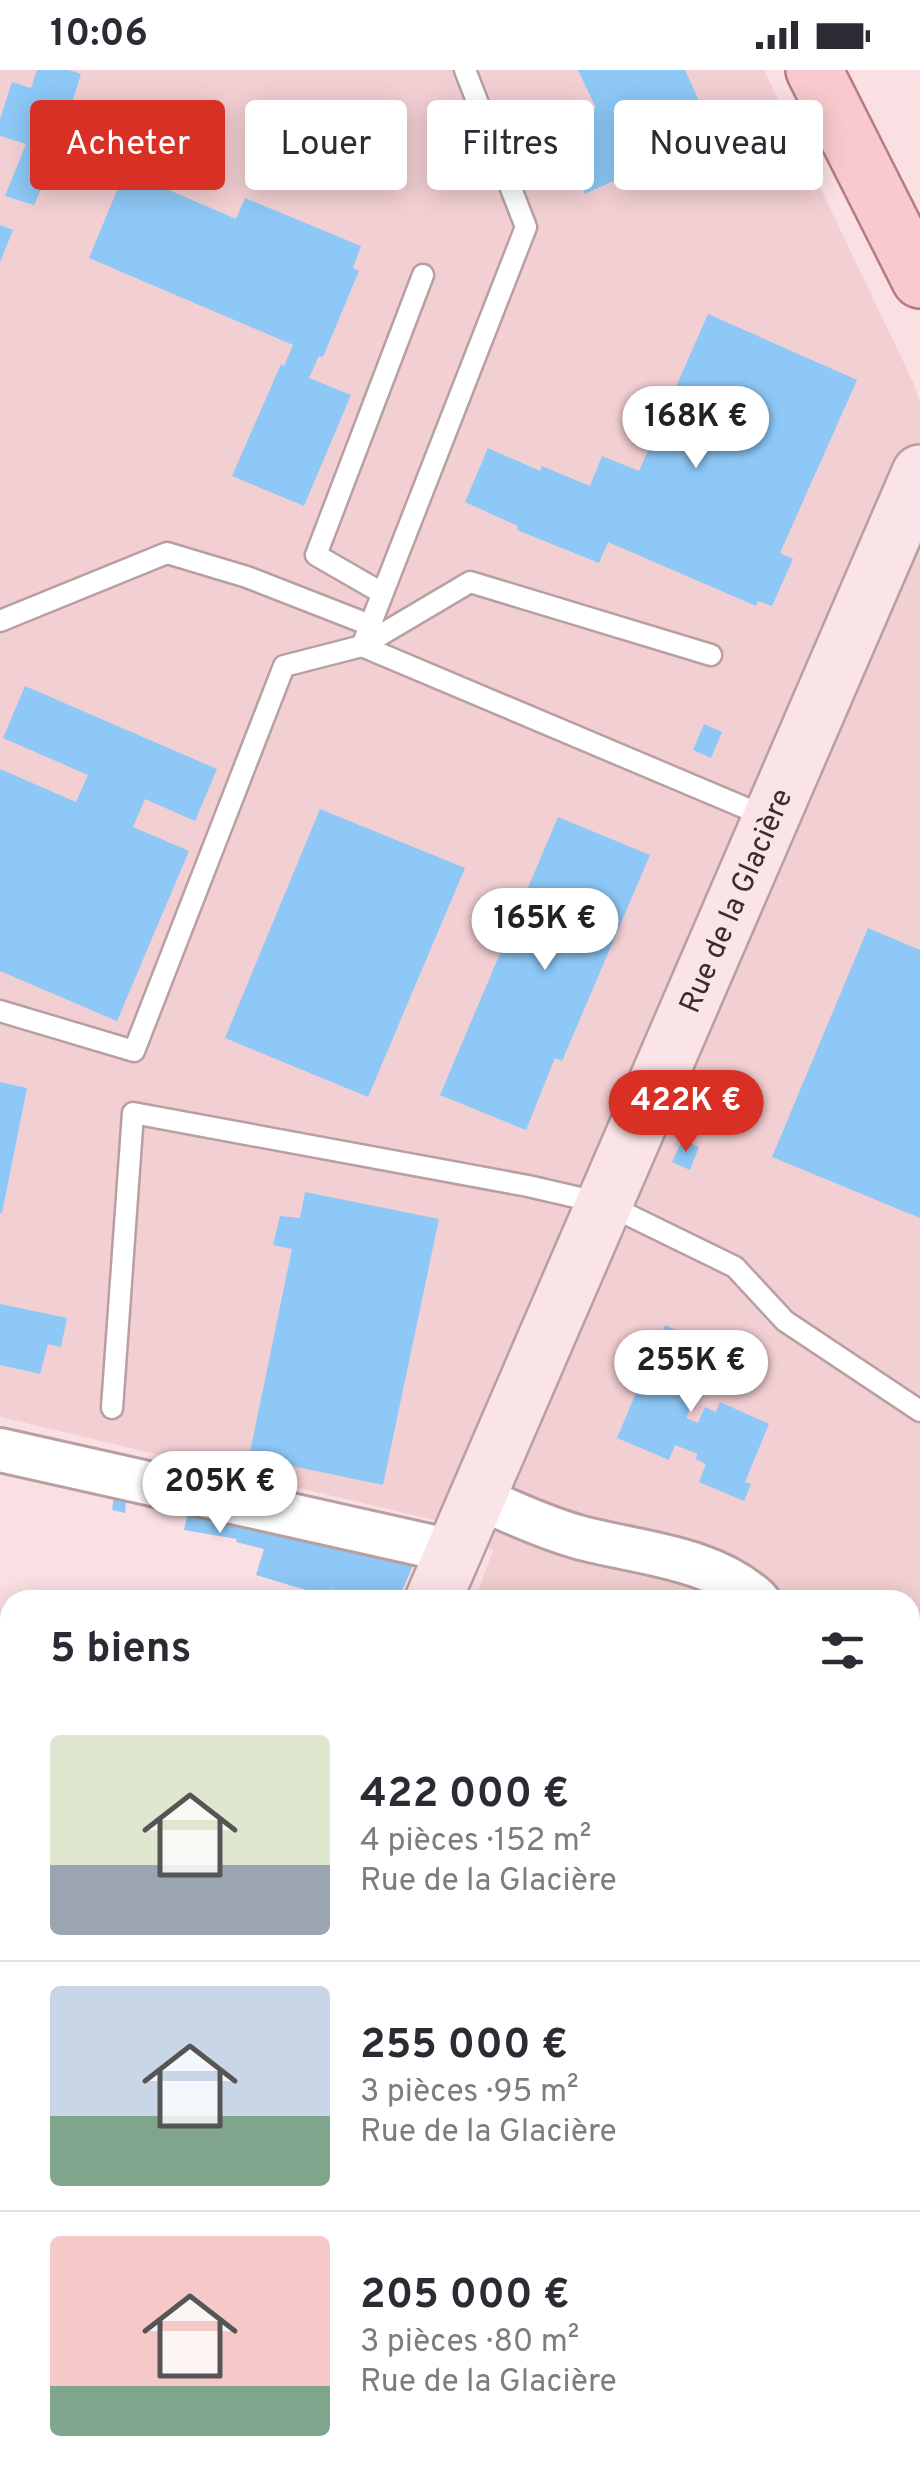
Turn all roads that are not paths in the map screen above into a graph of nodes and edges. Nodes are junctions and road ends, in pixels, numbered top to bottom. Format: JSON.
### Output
{"nodes":[{"id":1,"x":464,"y":70,"type":"edge"},
{"id":2,"x":814,"y":70,"type":"edge"},
{"id":3,"x":423,"y":276,"type":"dead end"},
{"id":4,"x":920,"y":280,"type":"edge"},
{"id":5,"x":920,"y":474,"type":"edge"},
{"id":6,"x":382,"y":593,"type":"junction"},
{"id":7,"x":0,"y":620,"type":"edge"},
{"id":8,"x":370,"y":625,"type":"junction"},
{"id":9,"x":362,"y":646,"type":"junction"},
{"id":10,"x":711,"y":654,"type":"dead end"},
{"id":11,"x":771,"y":819,"type":"junction"},
{"id":12,"x":0,"y":1011,"type":"edge"},
{"id":13,"x":606,"y":1204,"type":"junction"},
{"id":14,"x":112,"y":1408,"type":"dead end"},
{"id":15,"x":920,"y":1411,"type":"edge"},
{"id":16,"x":0,"y":1450,"type":"edge"},
{"id":17,"x":478,"y":1497,"type":"junction"},
{"id":18,"x":456,"y":1552,"type":"junction"},
{"id":19,"x":438,"y":1590,"type":"edge"},
{"id":20,"x":742,"y":1590,"type":"edge"}],
"edges":[{"from":1,"to":6,"type":"lane"},
{"from":2,"to":4,"type":"main road"},
{"from":3,"to":6,"type":"lane"},
{"from":5,"to":11,"type":"street","name":"Rue de la Glacière"},
{"from":6,"to":8,"type":"lane"},
{"from":7,"to":8,"type":"lane"},
{"from":8,"to":9,"type":"lane"},
{"from":9,"to":10,"type":"lane"},
{"from":9,"to":11,"type":"lane"},
{"from":9,"to":12,"type":"lane"},
{"from":11,"to":13,"type":"street","name":"Rue de la Glacière"},
{"from":13,"to":14,"type":"lane"},
{"from":13,"to":15,"type":"lane"},
{"from":13,"to":17,"type":"street","name":"Rue de la Glacière"},
{"from":16,"to":18,"type":"street"},
{"from":17,"to":18,"type":"street","name":"Rue de la Glacière"},
{"from":17,"to":20,"type":"street"},
{"from":18,"to":19,"type":"street","name":"Rue de la Glacière"}]}
